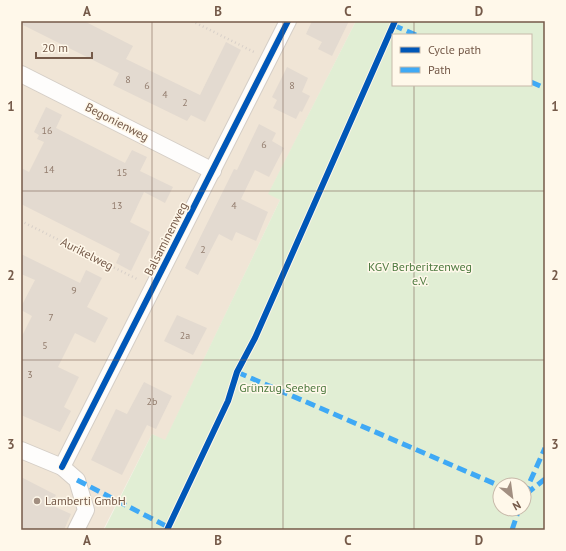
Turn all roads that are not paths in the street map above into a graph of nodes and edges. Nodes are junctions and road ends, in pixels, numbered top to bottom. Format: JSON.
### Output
{"nodes":[{"id":1,"x":288,"y":21,"type":"edge"},
{"id":2,"x":21,"y":74,"type":"edge"},
{"id":3,"x":213,"y":171,"type":"junction"},
{"id":4,"x":21,"y":450,"type":"edge"},
{"id":5,"x":62,"y":467,"type":"junction"},
{"id":6,"x":76,"y":530,"type":"edge"}],
"edges":[{"from":1,"to":3,"type":"street","name":"Balsaminenweg"},
{"from":2,"to":3,"type":"street","name":"Begonienweg"},
{"from":3,"to":5,"type":"street","name":"Balsaminenweg"},
{"from":4,"to":5,"type":"street"},
{"from":5,"to":6,"type":"street"}]}
